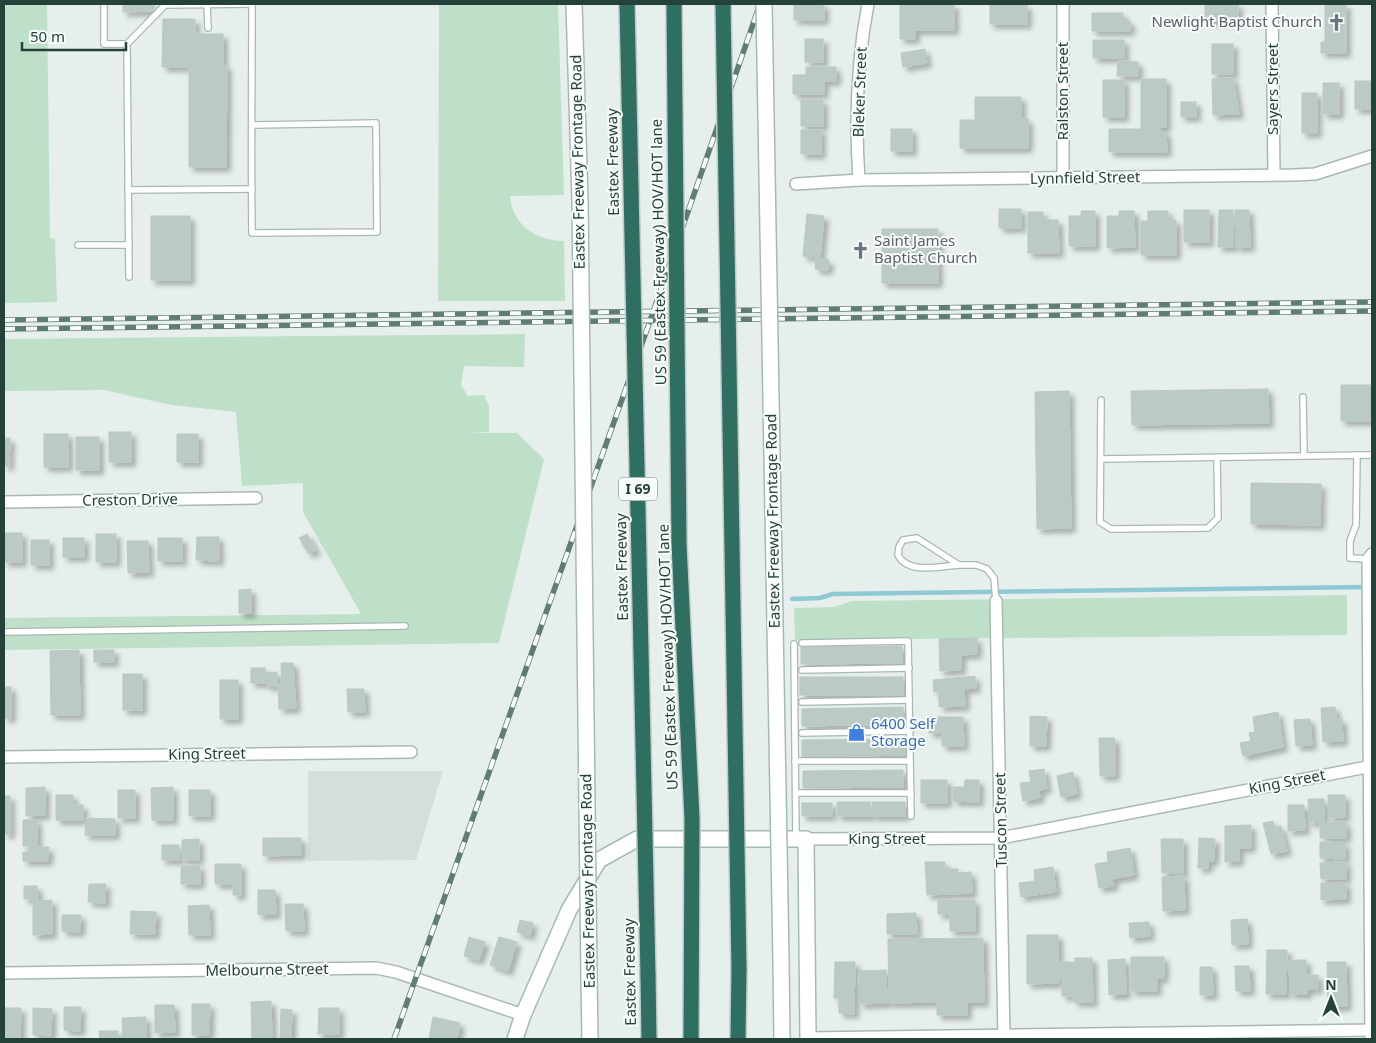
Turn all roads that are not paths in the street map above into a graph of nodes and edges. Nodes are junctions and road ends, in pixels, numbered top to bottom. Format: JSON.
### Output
{"nodes":[{"id":1,"x":104,"y":4,"type":"edge"},
{"id":2,"x":207,"y":4,"type":"edge"},
{"id":3,"x":252,"y":4,"type":"edge"},
{"id":4,"x":574,"y":4,"type":"edge"},
{"id":5,"x":627,"y":4,"type":"edge"},
{"id":6,"x":674,"y":4,"type":"edge"},
{"id":7,"x":723,"y":4,"type":"edge"},
{"id":8,"x":764,"y":4,"type":"edge"},
{"id":9,"x":868,"y":4,"type":"edge"},
{"id":10,"x":1063,"y":4,"type":"edge"},
{"id":11,"x":1272,"y":4,"type":"edge"},
{"id":12,"x":208,"y":28,"type":"dead end"},
{"id":13,"x":127,"y":44,"type":"junction"},
{"id":14,"x":252,"y":125,"type":"junction"},
{"id":15,"x":1372,"y":156,"type":"edge"},
{"id":16,"x":1274,"y":174,"type":"junction"},
{"id":17,"x":1063,"y":178,"type":"junction"},
{"id":18,"x":859,"y":180,"type":"junction"},
{"id":19,"x":796,"y":184,"type":"dead end"},
{"id":20,"x":252,"y":189,"type":"junction"},
{"id":21,"x":128,"y":190,"type":"junction"},
{"id":22,"x":78,"y":245,"type":"dead end"},
{"id":23,"x":129,"y":245,"type":"junction"},
{"id":24,"x":129,"y":276,"type":"dead end"},
{"id":25,"x":1302,"y":397,"type":"dead end"},
{"id":26,"x":1101,"y":400,"type":"dead end"},
{"id":27,"x":1357,"y":455,"type":"junction"},
{"id":28,"x":1372,"y":455,"type":"edge"},
{"id":29,"x":1304,"y":456,"type":"junction"},
{"id":30,"x":1217,"y":457,"type":"junction"},
{"id":31,"x":1101,"y":459,"type":"junction"},
{"id":32,"x":256,"y":498,"type":"dead end"},
{"id":33,"x":4,"y":502,"type":"edge"},
{"id":34,"x":1369,"y":561,"type":"edge"},
{"id":35,"x":959,"y":565,"type":"junction"},
{"id":36,"x":996,"y":601,"type":"joint"},
{"id":37,"x":406,"y":626,"type":"dead end"},
{"id":38,"x":4,"y":632,"type":"edge"},
{"id":39,"x":802,"y":643,"type":"dead end"},
{"id":40,"x":794,"y":644,"type":"dead end"},
{"id":41,"x":909,"y":668,"type":"junction"},
{"id":42,"x":802,"y":670,"type":"dead end"},
{"id":43,"x":909,"y":700,"type":"junction"},
{"id":44,"x":802,"y":702,"type":"dead end"},
{"id":45,"x":910,"y":731,"type":"junction"},
{"id":46,"x":802,"y":733,"type":"dead end"},
{"id":47,"x":410,"y":752,"type":"dead end"},
{"id":48,"x":4,"y":757,"type":"edge"},
{"id":49,"x":795,"y":761,"type":"junction"},
{"id":50,"x":910,"y":761,"type":"junction"},
{"id":51,"x":1371,"y":766,"type":"edge"},
{"id":52,"x":911,"y":793,"type":"junction"},
{"id":53,"x":796,"y":794,"type":"junction"},
{"id":54,"x":911,"y":816,"type":"dead end"},
{"id":55,"x":1001,"y":838,"type":"junction"},
{"id":56,"x":801,"y":839,"type":"junction"},
{"id":57,"x":4,"y":972,"type":"edge"},
{"id":58,"x":523,"y":1015,"type":"junction"},
{"id":59,"x":1371,"y":1033,"type":"edge"},
{"id":60,"x":1004,"y":1036,"type":"edge"},
{"id":61,"x":808,"y":1038,"type":"edge"},
{"id":62,"x":514,"y":1039,"type":"edge"},
{"id":63,"x":590,"y":1039,"type":"edge"},
{"id":64,"x":649,"y":1039,"type":"edge"},
{"id":65,"x":691,"y":1039,"type":"edge"},
{"id":66,"x":738,"y":1039,"type":"edge"},
{"id":67,"x":782,"y":1039,"type":"edge"}],
"edges":[{"from":1,"to":13,"type":"lane"},
{"from":2,"to":3,"type":"lane"},
{"from":2,"to":12,"type":"lane"},
{"from":2,"to":13,"type":"lane"},
{"from":3,"to":14,"type":"lane"},
{"from":4,"to":63,"type":"main road","name":"Eastex Freeway Frontage Road","bridge":true},
{"from":5,"to":64,"type":"highway","name":"Eastex Freeway","number":"I 69","bridge":true},
{"from":6,"to":65,"type":"highway","name":"US 59 (Eastex Freeway) HOV/HOT lane","bridge":true},
{"from":7,"to":66,"type":"highway","bridge":true},
{"from":8,"to":67,"type":"main road","name":"Eastex Freeway Frontage Road","bridge":true},
{"from":9,"to":18,"type":"street","name":"Bleker Street"},
{"from":10,"to":17,"type":"street","name":"Ralston Street"},
{"from":11,"to":16,"type":"street","name":"Sayers Street"},
{"from":13,"to":21,"type":"lane"},
{"from":14,"to":20,"type":"lane"},
{"from":14,"to":20,"type":"lane"},
{"from":15,"to":16,"type":"street","name":"Lynnfield Street"},
{"from":16,"to":17,"type":"street","name":"Lynnfield Street"},
{"from":17,"to":18,"type":"street","name":"Lynnfield Street"},
{"from":18,"to":19,"type":"street","name":"Lynnfield Street"},
{"from":20,"to":21,"type":"lane"},
{"from":21,"to":23,"type":"lane"},
{"from":22,"to":23,"type":"lane"},
{"from":23,"to":24,"type":"lane"},
{"from":25,"to":29,"type":"lane"},
{"from":26,"to":31,"type":"lane"},
{"from":27,"to":28,"type":"lane"},
{"from":27,"to":29,"type":"lane"},
{"from":27,"to":34,"type":"lane"},
{"from":29,"to":30,"type":"lane"},
{"from":30,"to":31,"type":"lane"},
{"from":30,"to":31,"type":"lane"},
{"from":32,"to":33,"type":"street","name":"Creston Drive"},
{"from":34,"to":51,"type":"street"},
{"from":35,"to":35,"type":"lane"},
{"from":35,"to":36,"type":"lane"},
{"from":36,"to":55,"type":"street","name":"Tuscon Street"},
{"from":37,"to":38,"type":"lane"},
{"from":39,"to":41,"type":"lane"},
{"from":40,"to":49,"type":"lane"},
{"from":41,"to":42,"type":"lane"},
{"from":41,"to":43,"type":"lane"},
{"from":43,"to":44,"type":"lane"},
{"from":43,"to":45,"type":"lane"},
{"from":45,"to":46,"type":"lane"},
{"from":45,"to":50,"type":"lane"},
{"from":47,"to":48,"type":"street","name":"King Street"},
{"from":49,"to":50,"type":"lane"},
{"from":49,"to":53,"type":"lane"},
{"from":50,"to":52,"type":"lane"},
{"from":51,"to":55,"type":"street","name":"King Street"},
{"from":51,"to":59,"type":"street"},
{"from":52,"to":53,"type":"lane"},
{"from":52,"to":54,"type":"lane"},
{"from":53,"to":56,"type":"lane"},
{"from":55,"to":56,"type":"street","name":"King Street"},
{"from":55,"to":60,"type":"street","name":"Tuscon Street"},
{"from":56,"to":58,"type":"main road","name":"King Street"},
{"from":56,"to":61,"type":"main road"},
{"from":57,"to":58,"type":"street","name":"Melbourne Street"},
{"from":58,"to":62,"type":"main road","name":"King Street"},
{"from":59,"to":60,"type":"street"},
{"from":60,"to":61,"type":"street"}]}
